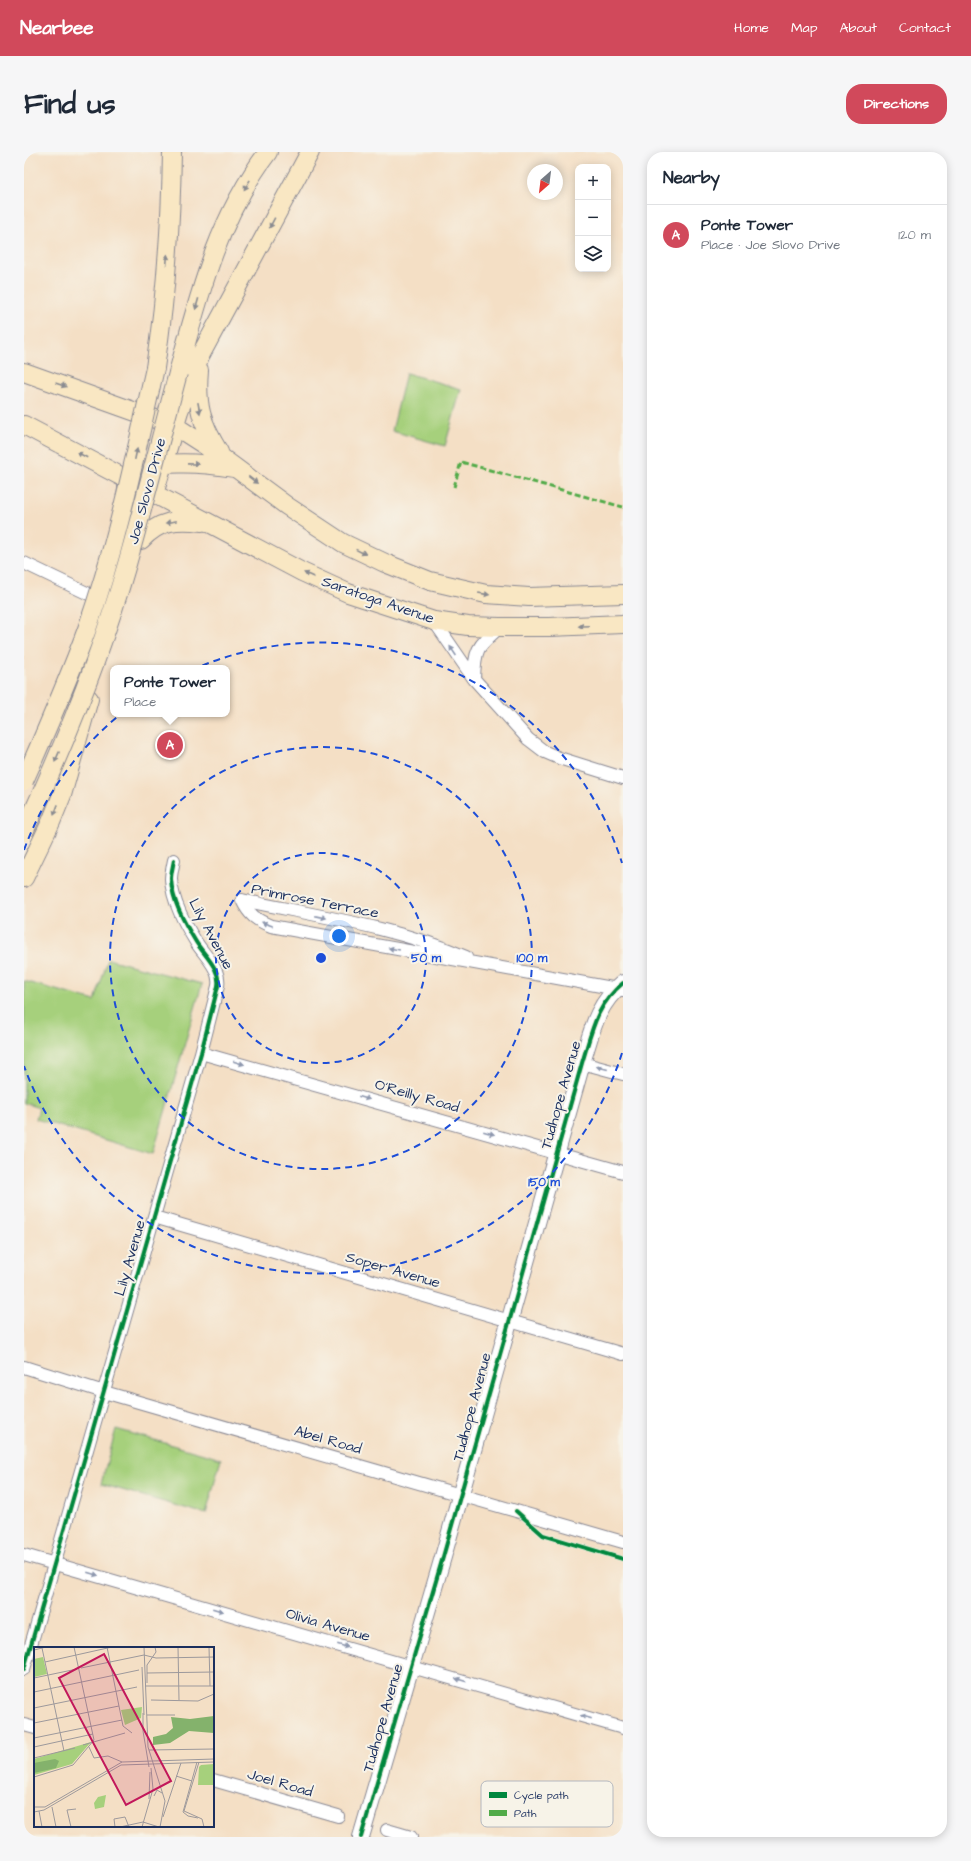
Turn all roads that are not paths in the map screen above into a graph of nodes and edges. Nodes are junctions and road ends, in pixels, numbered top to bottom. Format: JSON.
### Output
{"nodes":[{"id":1,"x":172,"y":152,"type":"edge"},
{"id":2,"x":268,"y":152,"type":"edge"},
{"id":3,"x":310,"y":152,"type":"edge"},
{"id":4,"x":200,"y":356,"type":"junction"},
{"id":5,"x":24,"y":372,"type":"edge"},
{"id":6,"x":24,"y":425,"type":"edge"},
{"id":7,"x":175,"y":426,"type":"junction"},
{"id":8,"x":223,"y":458,"type":"junction"},
{"id":9,"x":164,"y":465,"type":"junction"},
{"id":10,"x":238,"y":468,"type":"junction"},
{"id":11,"x":130,"y":480,"type":"junction"},
{"id":12,"x":154,"y":492,"type":"junction"},
{"id":13,"x":207,"y":522,"type":"junction"},
{"id":14,"x":141,"y":540,"type":"junction"},
{"id":15,"x":24,"y":563,"type":"edge"},
{"id":16,"x":623,"y":594,"type":"edge"},
{"id":17,"x":93,"y":596,"type":"junction"},
{"id":18,"x":434,"y":621,"type":"junction"},
{"id":19,"x":623,"y":624,"type":"edge"},
{"id":20,"x":500,"y":627,"type":"junction"},
{"id":21,"x":474,"y":679,"type":"junction"},
{"id":22,"x":24,"y":760,"type":"edge"},
{"id":23,"x":623,"y":778,"type":"edge"},
{"id":24,"x":24,"y":781,"type":"edge"},
{"id":25,"x":24,"y":832,"type":"edge"},
{"id":26,"x":174,"y":860,"type":"dead end"},
{"id":27,"x":24,"y":878,"type":"edge"},
{"id":28,"x":488,"y":966,"type":"junction"},
{"id":29,"x":621,"y":987,"type":"edge"},
{"id":30,"x":201,"y":1053,"type":"junction"},
{"id":31,"x":582,"y":1063,"type":"junction"},
{"id":32,"x":623,"y":1074,"type":"edge"},
{"id":33,"x":556,"y":1152,"type":"junction"},
{"id":34,"x":623,"y":1172,"type":"edge"},
{"id":35,"x":154,"y":1217,"type":"junction"},
{"id":36,"x":509,"y":1321,"type":"junction"},
{"id":37,"x":623,"y":1354,"type":"edge"},
{"id":38,"x":24,"y":1366,"type":"edge"},
{"id":39,"x":104,"y":1392,"type":"junction"},
{"id":40,"x":460,"y":1495,"type":"junction"},
{"id":41,"x":623,"y":1542,"type":"edge"},
{"id":42,"x":24,"y":1555,"type":"edge"},
{"id":43,"x":55,"y":1563,"type":"junction"},
{"id":44,"x":411,"y":1666,"type":"junction"},
{"id":45,"x":24,"y":1669,"type":"edge"},
{"id":46,"x":24,"y":1725,"type":"edge"},
{"id":47,"x":34,"y":1728,"type":"edge"},
{"id":48,"x":623,"y":1728,"type":"edge"},
{"id":49,"x":214,"y":1780,"type":"edge"},
{"id":50,"x":338,"y":1816,"type":"dead end"},
{"id":51,"x":387,"y":1830,"type":"dead end"},
{"id":52,"x":361,"y":1837,"type":"edge"},
{"id":53,"x":411,"y":1837,"type":"edge"}],
"edges":[{"from":24,"to":1,"type":"main road","name":"Joe Slovo Drive","one_way":true,"bridge":true},
{"from":2,"to":25,"type":"main road","name":"Joe Slovo Drive","one_way":true,"bridge":true},
{"from":3,"to":4,"type":"main road","one_way":true},
{"from":4,"to":7,"type":"main road"},
{"from":4,"to":8,"type":"main road","one_way":true},
{"from":5,"to":7,"type":"main road","one_way":true},
{"from":11,"to":6,"type":"main road","name":"Saratoga Avenue","one_way":true},
{"from":7,"to":8,"type":"main road"},
{"from":7,"to":9,"type":"main road"},
{"from":8,"to":10,"type":"main road"},
{"from":9,"to":10,"type":"main road","one_way":true},
{"from":9,"to":11,"type":"main road"},
{"from":9,"to":12,"type":"main road"},
{"from":10,"to":16,"type":"main road","one_way":true},
{"from":11,"to":12,"type":"main road","name":"Saratoga Avenue"},
{"from":11,"to":17,"type":"main road"},
{"from":12,"to":13,"type":"main road","name":"Saratoga Avenue"},
{"from":12,"to":14,"type":"main road"},
{"from":13,"to":14,"type":"main road","one_way":true},
{"from":18,"to":13,"type":"main road","name":"Saratoga Avenue","one_way":true},
{"from":14,"to":27,"type":"main road","one_way":true},
{"from":15,"to":17,"type":"street"},
{"from":17,"to":22,"type":"main road"},
{"from":18,"to":20,"type":"main road","name":"Saratoga Avenue"},
{"from":21,"to":18,"type":"street","one_way":true},
{"from":19,"to":20,"type":"main road","name":"Saratoga Avenue","one_way":true},
{"from":20,"to":21,"type":"street"},
{"from":21,"to":23,"type":"street"},
{"from":26,"to":30,"type":"street","name":"Lily Avenue"},
{"from":28,"to":28,"type":"street","name":"Primrose Terrace","one_way":true},
{"from":28,"to":29,"type":"street","name":"Primrose Terrace"},
{"from":29,"to":31,"type":"street","name":"Tudhope Avenue"},
{"from":30,"to":33,"type":"street","name":"O'Reilly Road","one_way":true},
{"from":30,"to":35,"type":"street","name":"Lily Avenue"},
{"from":32,"to":31,"type":"street","one_way":true},
{"from":31,"to":33,"type":"street","name":"Tudhope Avenue"},
{"from":33,"to":34,"type":"street","name":"O'Reilly Road"},
{"from":33,"to":36,"type":"street","name":"Tudhope Avenue"},
{"from":35,"to":36,"type":"street","name":"Soper Avenue"},
{"from":35,"to":39,"type":"street","name":"Lily Avenue"},
{"from":36,"to":37,"type":"street","name":"Soper Avenue"},
{"from":36,"to":40,"type":"street","name":"Tudhope Avenue"},
{"from":38,"to":39,"type":"street","name":"Abel Road"},
{"from":39,"to":40,"type":"street","name":"Abel Road"},
{"from":39,"to":43,"type":"street","name":"Lily Avenue"},
{"from":40,"to":41,"type":"street","name":"Abel Road"},
{"from":40,"to":44,"type":"street","name":"Tudhope Avenue"},
{"from":42,"to":43,"type":"street","name":"Olivia Avenue"},
{"from":43,"to":44,"type":"street","name":"Olivia Avenue","one_way":true},
{"from":43,"to":45,"type":"street","name":"Lily Avenue"},
{"from":48,"to":44,"type":"street","name":"Olivia Avenue","one_way":true},
{"from":44,"to":52,"type":"street","name":"Tudhope Avenue"},
{"from":46,"to":47,"type":"street"},
{"from":49,"to":50,"type":"street","name":"Joel Road"},
{"from":51,"to":53,"type":"street"}]}
